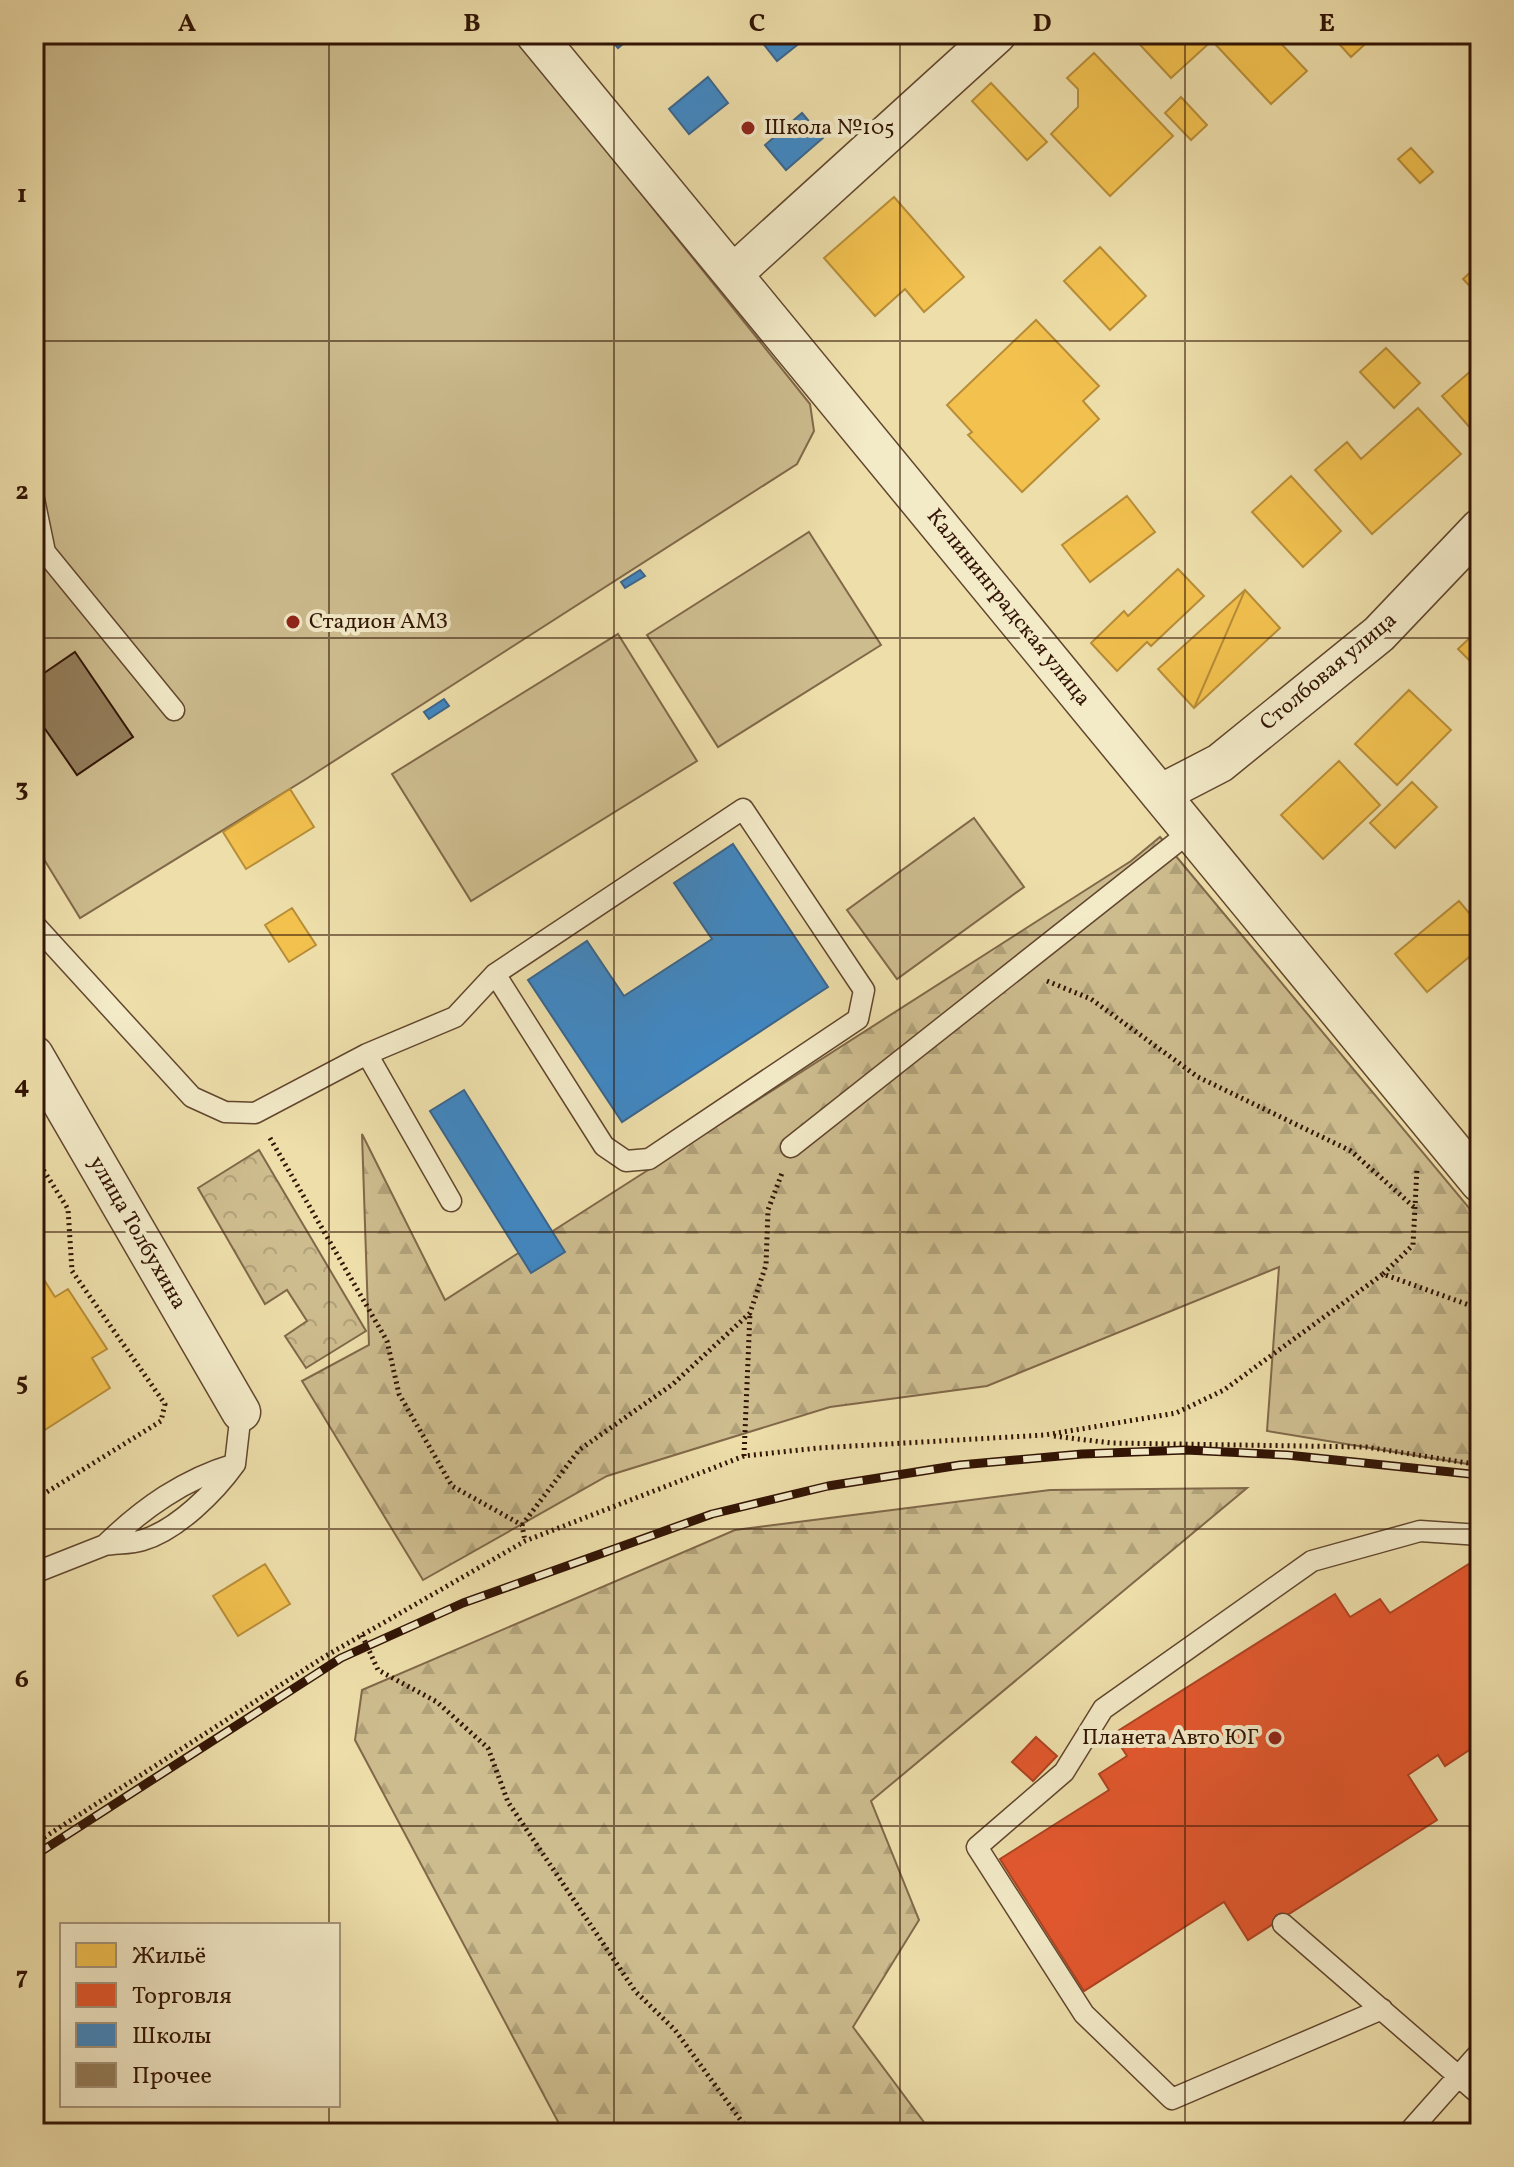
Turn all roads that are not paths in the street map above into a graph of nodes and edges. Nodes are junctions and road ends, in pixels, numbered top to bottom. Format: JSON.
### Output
{"nodes":[{"id":1,"x":535,"y":34,"type":"edge"},
{"id":2,"x":997,"y":34,"type":"edge"},
{"id":3,"x":734,"y":273,"type":"junction"},
{"id":4,"x":34,"y":499,"type":"edge"},
{"id":5,"x":1480,"y":528,"type":"edge"},
{"id":6,"x":174,"y":710,"type":"dead end"},
{"id":7,"x":1160,"y":794,"type":"junction"},
{"id":8,"x":1191,"y":831,"type":"junction"},
{"id":9,"x":34,"y":924,"type":"edge"},
{"id":10,"x":495,"y":974,"type":"junction"},
{"id":11,"x":367,"y":1054,"type":"junction"},
{"id":12,"x":34,"y":1055,"type":"edge"},
{"id":13,"x":791,"y":1147,"type":"road end"},
{"id":14,"x":1480,"y":1183,"type":"edge"},
{"id":15,"x":451,"y":1201,"type":"dead end"},
{"id":16,"x":241,"y":1412,"type":"joint"},
{"id":17,"x":1480,"y":1535,"type":"edge"},
{"id":18,"x":34,"y":1573,"type":"edge"},
{"id":19,"x":1283,"y":1924,"type":"dead end"},
{"id":20,"x":1382,"y":2009,"type":"junction"},
{"id":21,"x":1480,"y":2052,"type":"edge"},
{"id":22,"x":1460,"y":2077,"type":"junction"},
{"id":23,"x":1480,"y":2095,"type":"edge"},
{"id":24,"x":1408,"y":2133,"type":"edge"}],
"edges":[{"from":1,"to":3,"type":"street","name":"Калининградская улица"},
{"from":2,"to":3,"type":"street"},
{"from":3,"to":7,"type":"street","name":"Калининградская улица"},
{"from":4,"to":6,"type":"lane"},
{"from":5,"to":7,"type":"street","name":"Столбовая улица"},
{"from":7,"to":8,"type":"street","name":"Калининградская улица"},
{"from":8,"to":13,"type":"lane"},
{"from":8,"to":14,"type":"street","name":"Калининградская улица"},
{"from":9,"to":11,"type":"lane"},
{"from":10,"to":10,"type":"lane"},
{"from":10,"to":11,"type":"lane"},
{"from":11,"to":15,"type":"lane"},
{"from":12,"to":16,"type":"street","name":"улица Толбухина"},
{"from":16,"to":18,"type":"lane"},
{"from":17,"to":20,"type":"lane"},
{"from":19,"to":20,"type":"lane"},
{"from":20,"to":22,"type":"lane"},
{"from":21,"to":22,"type":"lane"},
{"from":22,"to":23,"type":"lane"},
{"from":22,"to":24,"type":"lane"}]}
